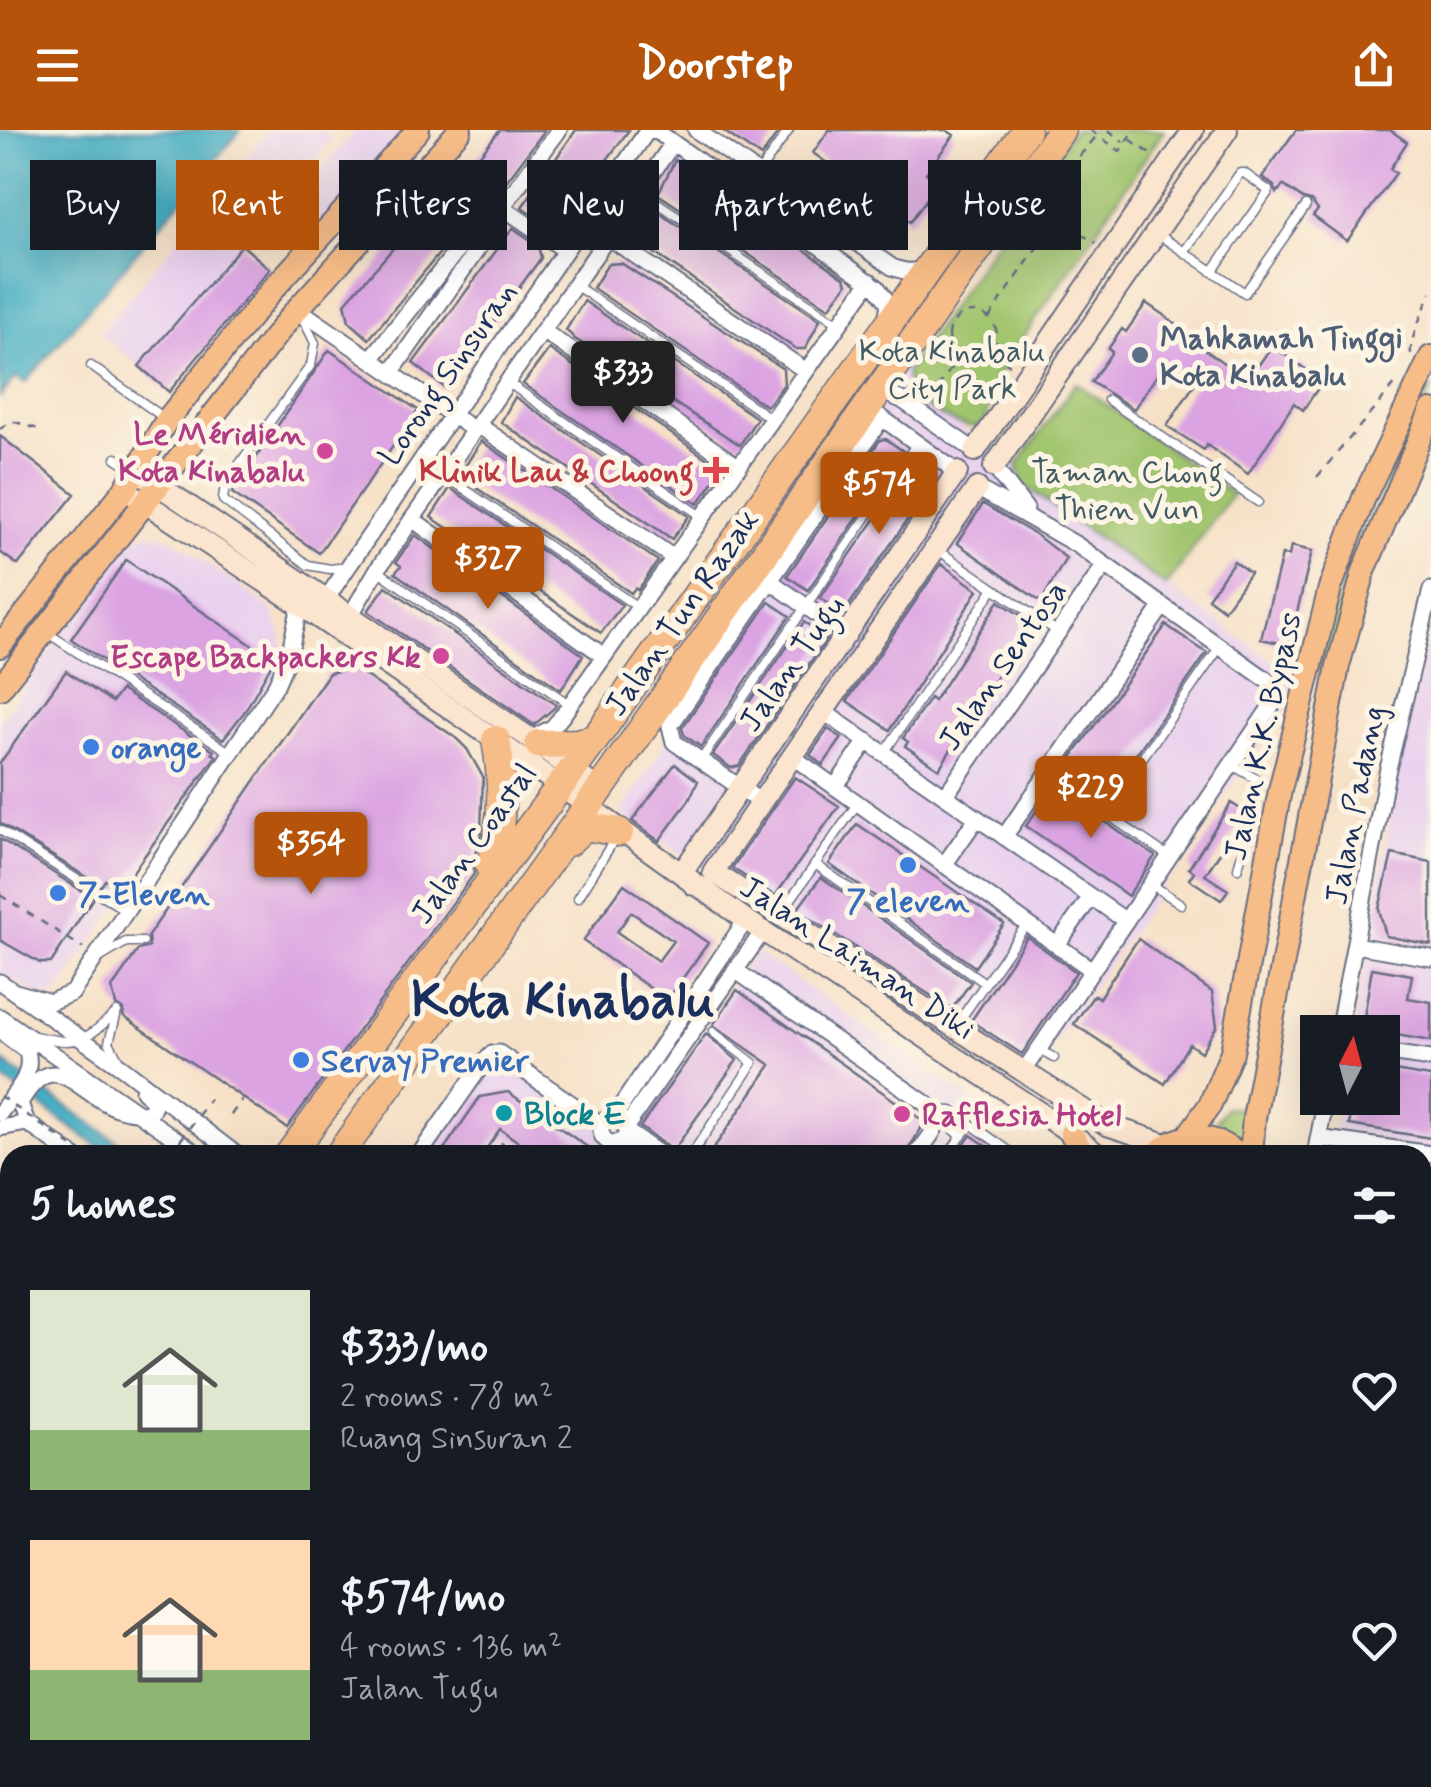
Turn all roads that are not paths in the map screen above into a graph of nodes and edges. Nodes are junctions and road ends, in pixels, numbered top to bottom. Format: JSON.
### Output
{"nodes":[{"id":1,"x":418,"y":130,"type":"edge"},
{"id":2,"x":428,"y":130,"type":"edge"},
{"id":3,"x":460,"y":130,"type":"edge"},
{"id":4,"x":559,"y":130,"type":"edge"},
{"id":5,"x":696,"y":130,"type":"edge"},
{"id":6,"x":789,"y":130,"type":"edge"},
{"id":7,"x":1026,"y":130,"type":"edge"},
{"id":8,"x":1062,"y":130,"type":"edge"},
{"id":9,"x":1193,"y":130,"type":"edge"},
{"id":10,"x":1227,"y":130,"type":"edge"},
{"id":11,"x":648,"y":134,"type":"edge"},
{"id":12,"x":674,"y":143,"type":"junction"},
{"id":13,"x":663,"y":157,"type":"junction"},
{"id":14,"x":747,"y":158,"type":"junction"},
{"id":15,"x":629,"y":160,"type":"edge"},
{"id":16,"x":659,"y":163,"type":"edge"},
{"id":17,"x":507,"y":199,"type":"edge"},
{"id":18,"x":659,"y":204,"type":"edge"},
{"id":19,"x":1306,"y":206,"type":"dead end"},
{"id":20,"x":1156,"y":233,"type":"junction"},
{"id":21,"x":464,"y":250,"type":"edge"},
{"id":22,"x":473,"y":250,"type":"edge"},
{"id":23,"x":565,"y":250,"type":"edge"},
{"id":24,"x":599,"y":250,"type":"edge"},
{"id":25,"x":627,"y":250,"type":"edge"},
{"id":26,"x":1184,"y":252,"type":"junction"},
{"id":27,"x":930,"y":261,"type":"junction"},
{"id":28,"x":1212,"y":272,"type":"junction"},
{"id":29,"x":870,"y":281,"type":"junction"},
{"id":30,"x":575,"y":285,"type":"junction"},
{"id":31,"x":298,"y":309,"type":"junction"},
{"id":32,"x":840,"y":324,"type":"junction"},
{"id":33,"x":882,"y":328,"type":"junction"},
{"id":34,"x":543,"y":331,"type":"junction"},
{"id":35,"x":1421,"y":356,"type":"edge"},
{"id":36,"x":371,"y":359,"type":"junction"},
{"id":37,"x":92,"y":366,"type":"dead end"},
{"id":38,"x":806,"y":371,"type":"junction"},
{"id":39,"x":392,"y":373,"type":"junction"},
{"id":40,"x":508,"y":382,"type":"junction"},
{"id":41,"x":1108,"y":400,"type":"dead end"},
{"id":42,"x":876,"y":406,"type":"junction"},
{"id":43,"x":1431,"y":411,"type":"edge"},
{"id":44,"x":452,"y":414,"type":"junction"},
{"id":45,"x":166,"y":420,"type":"junction"},
{"id":46,"x":773,"y":420,"type":"junction"},
{"id":47,"x":476,"y":427,"type":"junction"},
{"id":48,"x":917,"y":443,"type":"junction"},
{"id":49,"x":975,"y":452,"type":"junction"},
{"id":50,"x":994,"y":467,"type":"junction"},
{"id":51,"x":738,"y":468,"type":"junction"},
{"id":52,"x":786,"y":468,"type":"junction"},
{"id":53,"x":957,"y":472,"type":"junction"},
{"id":54,"x":126,"y":473,"type":"junction"},
{"id":55,"x":444,"y":474,"type":"junction"},
{"id":56,"x":978,"y":488,"type":"junction"},
{"id":57,"x":152,"y":496,"type":"junction"},
{"id":58,"x":1258,"y":502,"type":"dead end"},
{"id":59,"x":704,"y":517,"type":"junction"},
{"id":60,"x":412,"y":519,"type":"junction"},
{"id":61,"x":1036,"y":519,"type":"junction"},
{"id":62,"x":198,"y":526,"type":"junction"},
{"id":63,"x":936,"y":549,"type":"junction"},
{"id":64,"x":674,"y":558,"type":"junction"},
{"id":65,"x":1104,"y":566,"type":"junction"},
{"id":66,"x":347,"y":567,"type":"junction"},
{"id":67,"x":377,"y":570,"type":"junction"},
{"id":68,"x":770,"y":581,"type":"junction"},
{"id":69,"x":994,"y":588,"type":"junction"},
{"id":70,"x":1431,"y":590,"type":"edge"},
{"id":71,"x":326,"y":599,"type":"junction"},
{"id":72,"x":300,"y":605,"type":"junction"},
{"id":73,"x":805,"y":606,"type":"junction"},
{"id":74,"x":1162,"y":607,"type":"junction"},
{"id":75,"x":639,"y":608,"type":"junction"},
{"id":76,"x":350,"y":616,"type":"junction"},
{"id":77,"x":45,"y":631,"type":"junction"},
{"id":78,"x":1058,"y":632,"type":"junction"},
{"id":79,"x":848,"y":636,"type":"junction"},
{"id":80,"x":0,"y":646,"type":"edge"},
{"id":81,"x":1220,"y":647,"type":"junction"},
{"id":82,"x":604,"y":656,"type":"junction"},
{"id":83,"x":0,"y":688,"type":"edge"},
{"id":84,"x":570,"y":705,"type":"junction"},
{"id":85,"x":824,"y":712,"type":"junction"},
{"id":86,"x":595,"y":738,"type":"junction"},
{"id":87,"x":496,"y":740,"type":"junction"},
{"id":88,"x":867,"y":741,"type":"junction"},
{"id":89,"x":535,"y":742,"type":"junction"},
{"id":90,"x":230,"y":753,"type":"junction"},
{"id":91,"x":884,"y":753,"type":"junction"},
{"id":92,"x":793,"y":757,"type":"junction"},
{"id":93,"x":701,"y":760,"type":"junction"},
{"id":94,"x":1232,"y":765,"type":"junction"},
{"id":95,"x":1048,"y":774,"type":"junction"},
{"id":96,"x":565,"y":776,"type":"junction"},
{"id":97,"x":834,"y":787,"type":"junction"},
{"id":98,"x":741,"y":789,"type":"junction"},
{"id":99,"x":946,"y":796,"type":"junction"},
{"id":100,"x":593,"y":799,"type":"junction"},
{"id":101,"x":761,"y":802,"type":"junction"},
{"id":102,"x":858,"y":803,"type":"junction"},
{"id":103,"x":1104,"y":812,"type":"junction"},
{"id":104,"x":977,"y":818,"type":"junction"},
{"id":105,"x":0,"y":830,"type":"edge"},
{"id":106,"x":619,"y":832,"type":"junction"},
{"id":107,"x":1004,"y":837,"type":"junction"},
{"id":108,"x":1169,"y":857,"type":"junction"},
{"id":109,"x":815,"y":864,"type":"junction"},
{"id":110,"x":944,"y":864,"type":"junction"},
{"id":111,"x":1238,"y":868,"type":"dead end"},
{"id":112,"x":544,"y":870,"type":"junction"},
{"id":113,"x":724,"y":880,"type":"joint"},
{"id":114,"x":1151,"y":884,"type":"junction"},
{"id":115,"x":696,"y":886,"type":"junction"},
{"id":116,"x":1090,"y":897,"type":"junction"},
{"id":117,"x":578,"y":898,"type":"dead end"},
{"id":118,"x":1181,"y":904,"type":"dead end"},
{"id":119,"x":125,"y":910,"type":"junction"},
{"id":120,"x":780,"y":915,"type":"junction"},
{"id":121,"x":462,"y":916,"type":"junction"},
{"id":122,"x":1126,"y":921,"type":"junction"},
{"id":123,"x":1027,"y":924,"type":"junction"},
{"id":124,"x":754,"y":926,"type":"junction"},
{"id":125,"x":144,"y":942,"type":"dead end"},
{"id":126,"x":1057,"y":945,"type":"junction"},
{"id":127,"x":1355,"y":945,"type":"junction"},
{"id":128,"x":1431,"y":958,"type":"edge"},
{"id":129,"x":93,"y":960,"type":"junction"},
{"id":130,"x":735,"y":970,"type":"junction"},
{"id":131,"x":1092,"y":970,"type":"junction"},
{"id":132,"x":0,"y":982,"type":"edge"},
{"id":133,"x":985,"y":983,"type":"junction"},
{"id":134,"x":16,"y":992,"type":"junction"},
{"id":135,"x":1341,"y":1015,"type":"edge"},
{"id":136,"x":0,"y":1017,"type":"edge"},
{"id":137,"x":0,"y":1027,"type":"edge"},
{"id":138,"x":954,"y":1027,"type":"junction"},
{"id":139,"x":713,"y":1032,"type":"dead end"},
{"id":140,"x":31,"y":1035,"type":"junction"},
{"id":141,"x":82,"y":1040,"type":"junction"},
{"id":142,"x":1400,"y":1055,"type":"edge"},
{"id":143,"x":1431,"y":1059,"type":"edge"},
{"id":144,"x":123,"y":1068,"type":"junction"},
{"id":145,"x":1024,"y":1071,"type":"junction"},
{"id":146,"x":1,"y":1104,"type":"edge"},
{"id":147,"x":141,"y":1112,"type":"junction"},
{"id":148,"x":936,"y":1114,"type":"junction"},
{"id":149,"x":1323,"y":1115,"type":"edge"},
{"id":150,"x":26,"y":1123,"type":"junction"},
{"id":151,"x":970,"y":1124,"type":"junction"},
{"id":152,"x":0,"y":1128,"type":"edge"},
{"id":153,"x":617,"y":1129,"type":"junction"},
{"id":154,"x":1071,"y":1133,"type":"junction"},
{"id":155,"x":962,"y":1136,"type":"junction"},
{"id":156,"x":59,"y":1145,"type":"edge"},
{"id":157,"x":186,"y":1145,"type":"edge"},
{"id":158,"x":223,"y":1145,"type":"edge"},
{"id":159,"x":296,"y":1145,"type":"edge"},
{"id":160,"x":347,"y":1145,"type":"edge"},
{"id":161,"x":426,"y":1145,"type":"edge"},
{"id":162,"x":629,"y":1145,"type":"edge"},
{"id":163,"x":643,"y":1145,"type":"edge"},
{"id":164,"x":698,"y":1145,"type":"edge"},
{"id":165,"x":923,"y":1145,"type":"edge"},
{"id":166,"x":955,"y":1145,"type":"edge"},
{"id":167,"x":1000,"y":1145,"type":"edge"},
{"id":168,"x":1078,"y":1145,"type":"edge"},
{"id":169,"x":1086,"y":1145,"type":"edge"},
{"id":170,"x":1170,"y":1145,"type":"edge"},
{"id":171,"x":1223,"y":1145,"type":"edge"},
{"id":172,"x":1252,"y":1145,"type":"edge"},
{"id":173,"x":1317,"y":1145,"type":"edge"}],
"edges":[{"from":1,"to":45,"type":"main road"},
{"from":2,"to":54,"type":"main road"},
{"from":3,"to":31,"type":"main road"},
{"from":4,"to":17,"type":"street"},
{"from":5,"to":14,"type":"street"},
{"from":6,"to":14,"type":"lane"},
{"from":7,"to":27,"type":"highway","name":"Jalan Tun Razak"},
{"from":8,"to":42,"type":"highway","name":"Jalan Tun Razak"},
{"from":9,"to":49,"type":"street"},
{"from":10,"to":20,"type":"street"},
{"from":11,"to":12,"type":"street"},
{"from":11,"to":13,"type":"street"},
{"from":11,"to":15,"type":"street","name":"Lorong Sinsuran"},
{"from":12,"to":13,"type":"street","name":"Lorong Sinsuran"},
{"from":12,"to":29,"type":"street"},
{"from":13,"to":16,"type":"street","name":"Lorong Sinsuran"},
{"from":14,"to":27,"type":"street"},
{"from":18,"to":32,"type":"lane"},
{"from":19,"to":28,"type":"lane"},
{"from":20,"to":26,"type":"lane"},
{"from":20,"to":50,"type":"street"},
{"from":21,"to":36,"type":"street"},
{"from":22,"to":39,"type":"street"},
{"from":23,"to":44,"type":"street","name":"Lorong Sinsuran"},
{"from":24,"to":30,"type":"street","name":"Lorong Sinsuran"},
{"from":25,"to":38,"type":"street"},
{"from":26,"to":28,"type":"lane"},
{"from":26,"to":28,"type":"lane"},
{"from":27,"to":33,"type":"highway","name":"Jalan Tun Razak"},
{"from":29,"to":32,"type":"street"},
{"from":29,"to":33,"type":"street"},
{"from":30,"to":34,"type":"street","name":"Lorong Sinsuran"},
{"from":30,"to":46,"type":"lane"},
{"from":31,"to":36,"type":"street"},
{"from":31,"to":57,"type":"main road"},
{"from":31,"to":66,"type":"lane"},
{"from":32,"to":38,"type":"street"},
{"from":33,"to":52,"type":"highway","name":"Jalan Tun Razak"},
{"from":34,"to":40,"type":"street","name":"Lorong Sinsuran"},
{"from":34,"to":51,"type":"street"},
{"from":35,"to":170,"type":"main road","name":"Jalan K.K. Bypass"},
{"from":36,"to":39,"type":"street"},
{"from":37,"to":45,"type":"lane"},
{"from":38,"to":46,"type":"street"},
{"from":39,"to":44,"type":"street"},
{"from":40,"to":47,"type":"street","name":"Lorong Sinsuran"},
{"from":40,"to":59,"type":"lane"},
{"from":41,"to":58,"type":"lane"},
{"from":42,"to":48,"type":"street"},
{"from":42,"to":49,"type":"street"},
{"from":42,"to":52,"type":"highway"},
{"from":42,"to":68,"type":"street"},
{"from":42,"to":100,"type":"highway","name":"Jalan Tun Razak"},
{"from":43,"to":172,"type":"main road","name":"Jalan K.K. Bypass"},
{"from":44,"to":47,"type":"street"},
{"from":44,"to":66,"type":"street","name":"Lorong Sinsuran"},
{"from":45,"to":54,"type":"main road"},
{"from":46,"to":51,"type":"street"},
{"from":47,"to":55,"type":"street","name":"Lorong Sinsuran"},
{"from":47,"to":64,"type":"street"},
{"from":48,"to":53,"type":"street"},
{"from":48,"to":73,"type":"lane"},
{"from":49,"to":50,"type":"street"},
{"from":49,"to":53,"type":"street"},
{"from":50,"to":56,"type":"street"},
{"from":50,"to":61,"type":"street"},
{"from":51,"to":59,"type":"street"},
{"from":52,"to":86,"type":"highway","name":"Jalan Tun Razak"},
{"from":53,"to":56,"type":"street"},
{"from":53,"to":79,"type":"street","name":"Jalan Tugu"},
{"from":54,"to":57,"type":"street"},
{"from":54,"to":80,"type":"main road"},
{"from":55,"to":60,"type":"street","name":"Lorong Sinsuran"},
{"from":55,"to":75,"type":"lane"},
{"from":56,"to":61,"type":"street"},
{"from":56,"to":63,"type":"street","name":"Jalan Tugu"},
{"from":57,"to":62,"type":"street"},
{"from":57,"to":77,"type":"main road"},
{"from":59,"to":64,"type":"street"},
{"from":60,"to":67,"type":"street","name":"Lorong Sinsuran"},
{"from":60,"to":82,"type":"street"},
{"from":61,"to":65,"type":"street"},
{"from":62,"to":71,"type":"street"},
{"from":62,"to":72,"type":"street"},
{"from":63,"to":69,"type":"lane"},
{"from":63,"to":85,"type":"street","name":"Jalan Tugu"},
{"from":64,"to":75,"type":"street"},
{"from":65,"to":74,"type":"street"},
{"from":65,"to":78,"type":"street","name":"Jalan Sentosa"},
{"from":66,"to":71,"type":"street","name":"Lorong Sinsuran"},
{"from":67,"to":76,"type":"street","name":"Lorong Sinsuran"},
{"from":67,"to":84,"type":"lane"},
{"from":68,"to":73,"type":"street"},
{"from":68,"to":93,"type":"street"},
{"from":69,"to":78,"type":"lane"},
{"from":69,"to":91,"type":"lane"},
{"from":70,"to":127,"type":"street","name":"Jalan Padang"},
{"from":71,"to":76,"type":"street"},
{"from":72,"to":87,"type":"street"},
{"from":72,"to":90,"type":"street"},
{"from":73,"to":79,"type":"street"},
{"from":73,"to":93,"type":"lane"},
{"from":74,"to":81,"type":"street"},
{"from":74,"to":95,"type":"street"},
{"from":75,"to":82,"type":"street"},
{"from":76,"to":89,"type":"street"},
{"from":77,"to":83,"type":"main road"},
{"from":77,"to":90,"type":"lane"},
{"from":78,"to":99,"type":"street","name":"Jalan Sentosa"},
{"from":79,"to":98,"type":"street","name":"Jalan Tugu"},
{"from":81,"to":94,"type":"street"},
{"from":81,"to":103,"type":"lane"},
{"from":82,"to":84,"type":"street"},
{"from":84,"to":89,"type":"street"},
{"from":85,"to":88,"type":"street"},
{"from":85,"to":92,"type":"street","name":"Jalan Tugu"},
{"from":86,"to":89,"type":"highway"},
{"from":86,"to":96,"type":"highway","name":"Jalan Tun Razak"},
{"from":87,"to":96,"type":"street"},
{"from":87,"to":121,"type":"highway"},
{"from":88,"to":91,"type":"street"},
{"from":88,"to":97,"type":"street"},
{"from":89,"to":96,"type":"street"},
{"from":90,"to":119,"type":"street"},
{"from":91,"to":99,"type":"street"},
{"from":92,"to":97,"type":"street"},
{"from":92,"to":101,"type":"street","name":"Jalan Tugu"},
{"from":93,"to":98,"type":"street"},
{"from":94,"to":108,"type":"street"},
{"from":94,"to":111,"type":"lane"},
{"from":95,"to":103,"type":"lane"},
{"from":95,"to":107,"type":"street"},
{"from":96,"to":100,"type":"street","name":"Jalan Laiman Diki"},
{"from":96,"to":121,"type":"highway","name":"Jalan Coastal"},
{"from":97,"to":102,"type":"street"},
{"from":98,"to":101,"type":"street"},
{"from":98,"to":115,"type":"street","name":"Jalan Tugu"},
{"from":99,"to":104,"type":"street"},
{"from":100,"to":106,"type":"street","name":"Jalan Laiman Diki"},
{"from":100,"to":112,"type":"highway"},
{"from":101,"to":113,"type":"street","name":"Jalan Tugu"},
{"from":102,"to":109,"type":"lane"},
{"from":102,"to":110,"type":"street"},
{"from":103,"to":108,"type":"lane"},
{"from":104,"to":107,"type":"street"},
{"from":104,"to":110,"type":"street"},
{"from":105,"to":119,"type":"lane"},
{"from":106,"to":112,"type":"highway"},
{"from":106,"to":115,"type":"street","name":"Jalan Laiman Diki"},
{"from":106,"to":117,"type":"lane"},
{"from":107,"to":116,"type":"street"},
{"from":108,"to":114,"type":"street"},
{"from":109,"to":120,"type":"lane"},
{"from":109,"to":133,"type":"lane"},
{"from":110,"to":123,"type":"street"},
{"from":112,"to":160,"type":"highway"},
{"from":113,"to":120,"type":"street","name":"Jalan Laiman Diki"},
{"from":114,"to":118,"type":"lane"},
{"from":114,"to":122,"type":"street"},
{"from":115,"to":124,"type":"street","name":"Jalan Laiman Diki"},
{"from":116,"to":122,"type":"street"},
{"from":116,"to":126,"type":"street"},
{"from":119,"to":129,"type":"street"},
{"from":120,"to":138,"type":"street","name":"Jalan Laiman Diki"},
{"from":121,"to":159,"type":"highway","name":"Jalan Coastal"},
{"from":122,"to":131,"type":"street"},
{"from":123,"to":126,"type":"street"},
{"from":123,"to":133,"type":"lane"},
{"from":124,"to":130,"type":"street"},
{"from":124,"to":153,"type":"street"},
{"from":124,"to":154,"type":"street","name":"Jalan Laiman Diki"},
{"from":125,"to":129,"type":"lane"},
{"from":126,"to":131,"type":"street"},
{"from":127,"to":128,"type":"street"},
{"from":127,"to":135,"type":"street","name":"Jalan Padang"},
{"from":129,"to":134,"type":"street"},
{"from":130,"to":148,"type":"street"},
{"from":130,"to":153,"type":"street"},
{"from":131,"to":145,"type":"street"},
{"from":132,"to":134,"type":"street"},
{"from":133,"to":138,"type":"lane"},
{"from":134,"to":141,"type":"street"},
{"from":136,"to":140,"type":"street"},
{"from":137,"to":146,"type":"street"},
{"from":138,"to":145,"type":"street","name":"Jalan Laiman Diki"},
{"from":139,"to":164,"type":"lane"},
{"from":140,"to":141,"type":"lane"},
{"from":140,"to":147,"type":"street"},
{"from":141,"to":144,"type":"street"},
{"from":141,"to":144,"type":"lane"},
{"from":142,"to":143,"type":"street"},
{"from":144,"to":147,"type":"street"},
{"from":144,"to":158,"type":"street"},
{"from":145,"to":170,"type":"street","name":"Jalan Laiman Diki"},
{"from":147,"to":150,"type":"street"},
{"from":147,"to":157,"type":"street"},
{"from":148,"to":151,"type":"lane"},
{"from":148,"to":155,"type":"lane"},
{"from":148,"to":165,"type":"street"},
{"from":149,"to":173,"type":"street"},
{"from":150,"to":152,"type":"street"},
{"from":150,"to":156,"type":"street"},
{"from":151,"to":155,"type":"lane"},
{"from":151,"to":167,"type":"lane"},
{"from":153,"to":161,"type":"street"},
{"from":153,"to":162,"type":"street"},
{"from":153,"to":163,"type":"street"},
{"from":154,"to":168,"type":"main road"},
{"from":154,"to":169,"type":"street","name":"Jalan Laiman Diki"},
{"from":155,"to":166,"type":"lane"},
{"from":170,"to":171,"type":"main road"}]}
